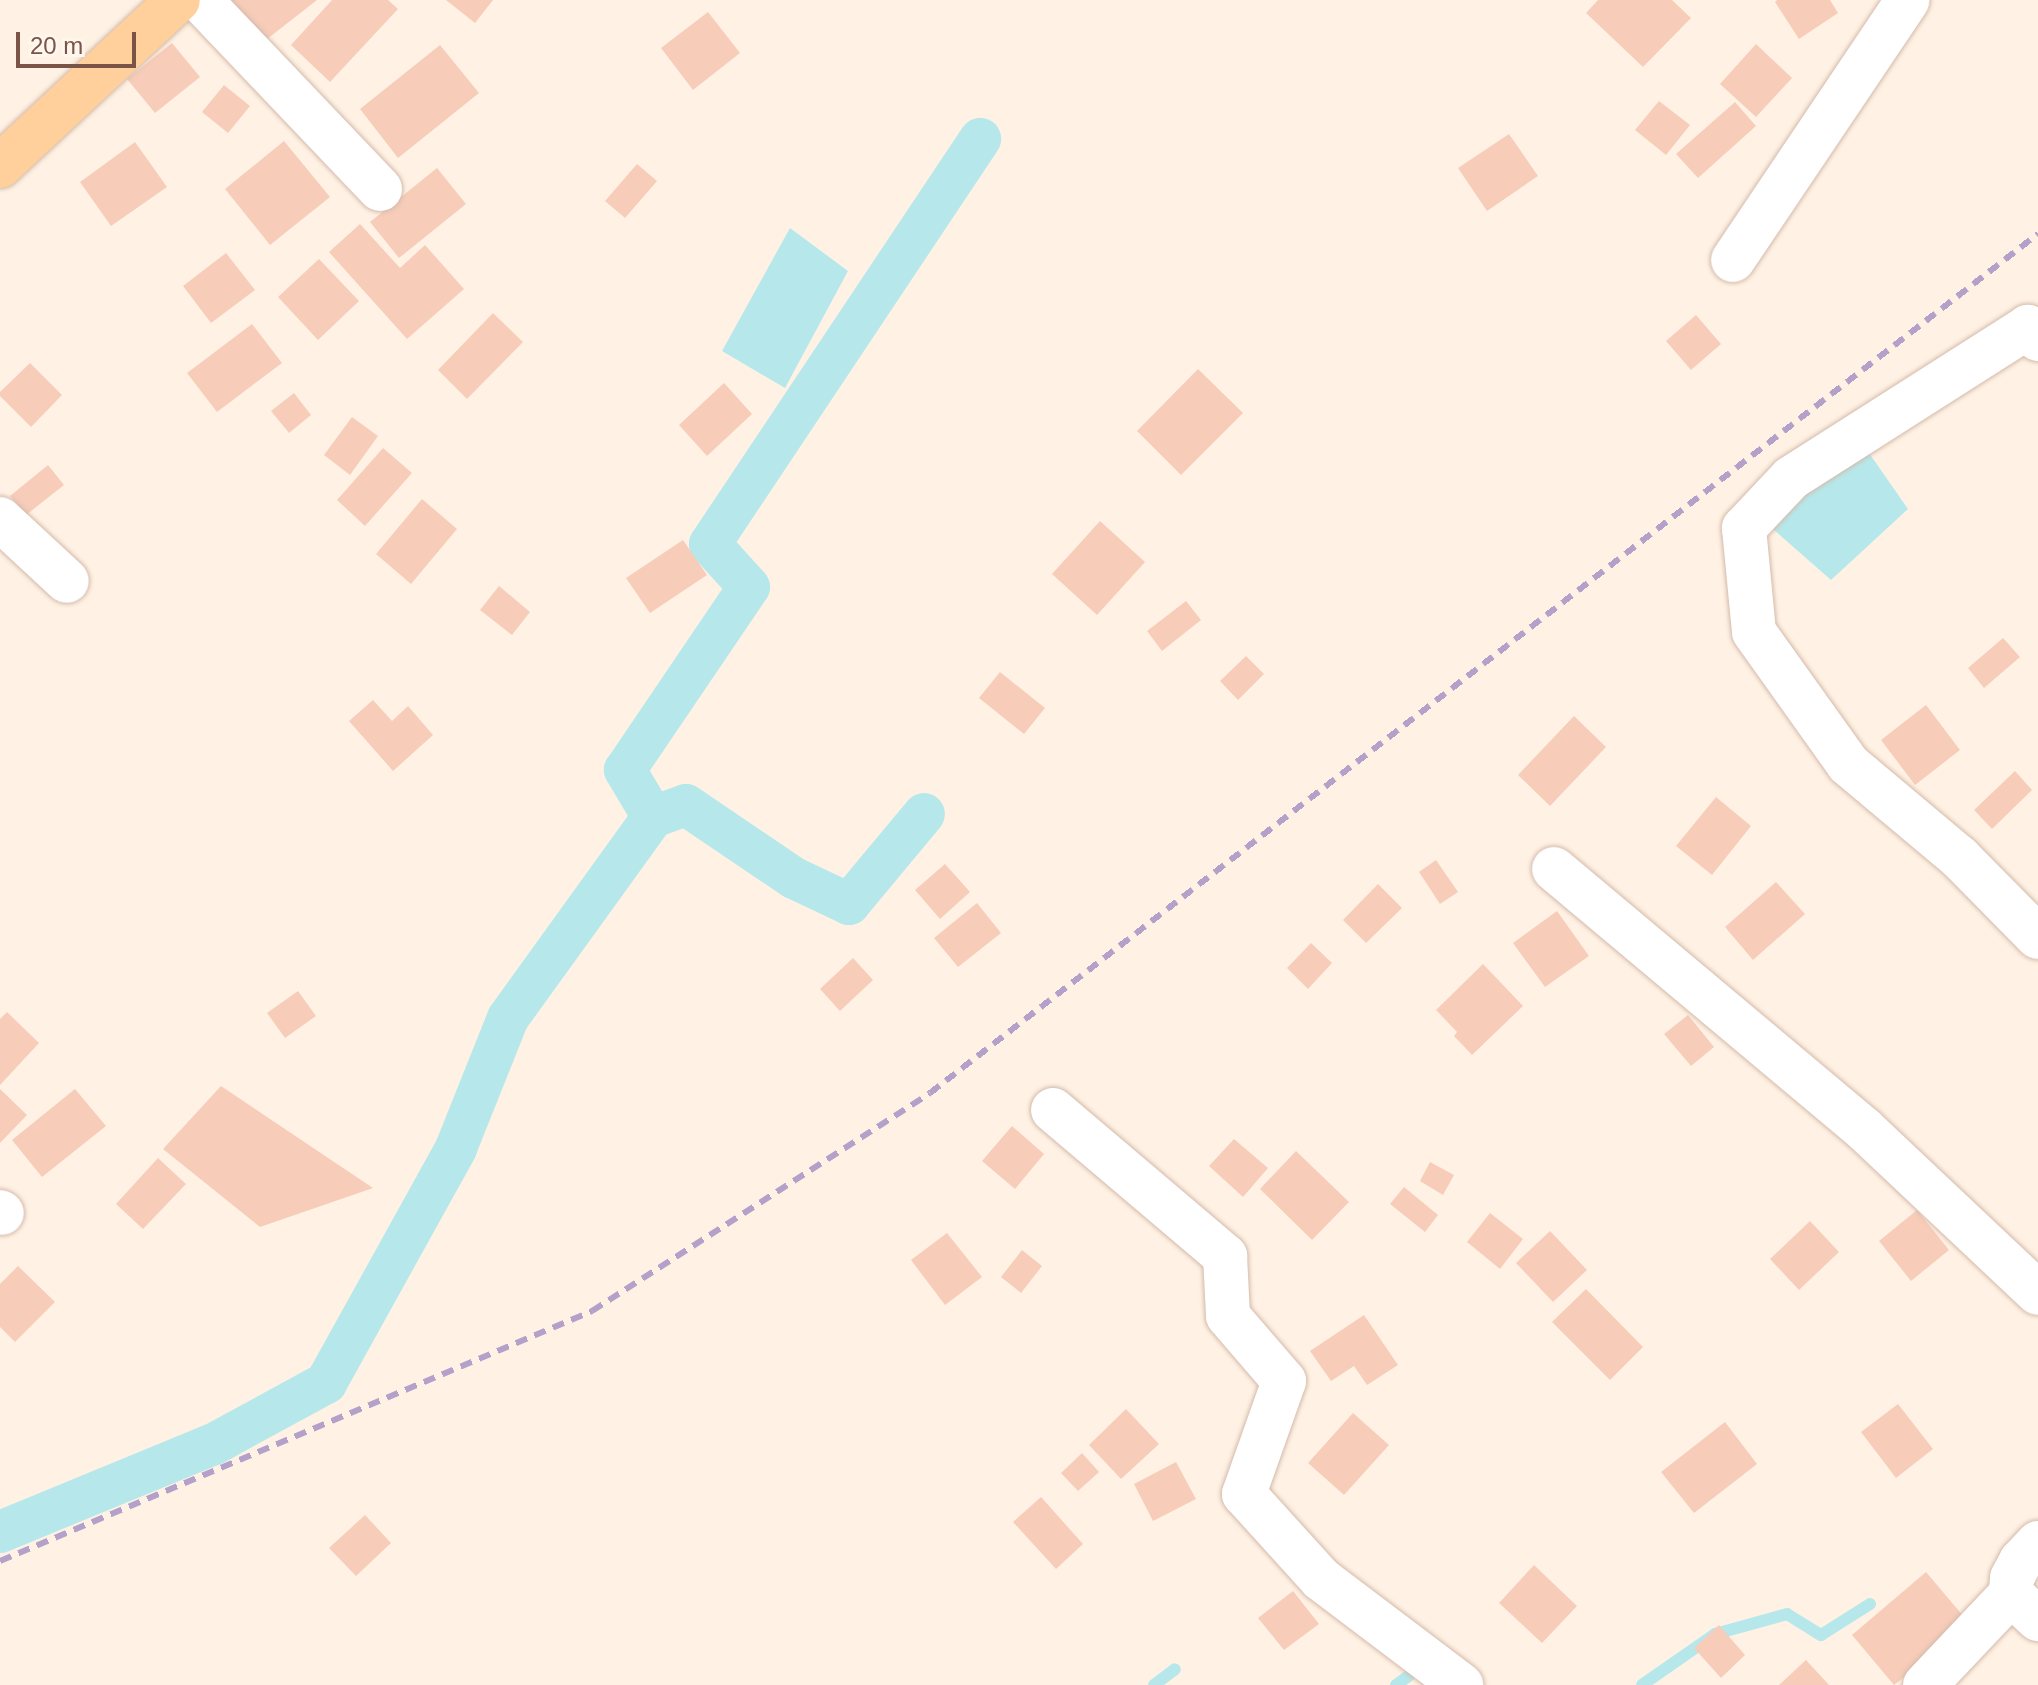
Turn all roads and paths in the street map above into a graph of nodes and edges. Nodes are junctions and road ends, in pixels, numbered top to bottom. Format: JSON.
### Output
{"nodes":[{"id":1,"x":178,"y":0,"type":"edge"},
{"id":2,"x":200,"y":0,"type":"edge"},
{"id":3,"x":1908,"y":0,"type":"edge"},
{"id":4,"x":0,"y":166,"type":"edge"},
{"id":5,"x":380,"y":189,"type":"dead end"},
{"id":6,"x":1733,"y":260,"type":"dead end"},
{"id":7,"x":2038,"y":339,"type":"edge"},
{"id":8,"x":0,"y":519,"type":"edge"},
{"id":9,"x":67,"y":581,"type":"dead end"},
{"id":10,"x":1554,"y":869,"type":"dead end"},
{"id":11,"x":2038,"y":937,"type":"edge"},
{"id":12,"x":1053,"y":1110,"type":"dead end"},
{"id":13,"x":2038,"y":1293,"type":"edge"},
{"id":14,"x":2038,"y":1543,"type":"edge"},
{"id":15,"x":2025,"y":1607,"type":"edge"},
{"id":16,"x":1461,"y":1685,"type":"edge"},
{"id":17,"x":1925,"y":1685,"type":"edge"}],
"edges":[{"from":1,"to":4,"type":"main road"},
{"from":2,"to":5,"type":"street"},
{"from":3,"to":6,"type":"street"},
{"from":7,"to":11,"type":"street"},
{"from":8,"to":9,"type":"street"},
{"from":10,"to":13,"type":"street"},
{"from":12,"to":16,"type":"street"},
{"from":14,"to":15,"type":"street"},
{"from":15,"to":17,"type":"street"}]}
